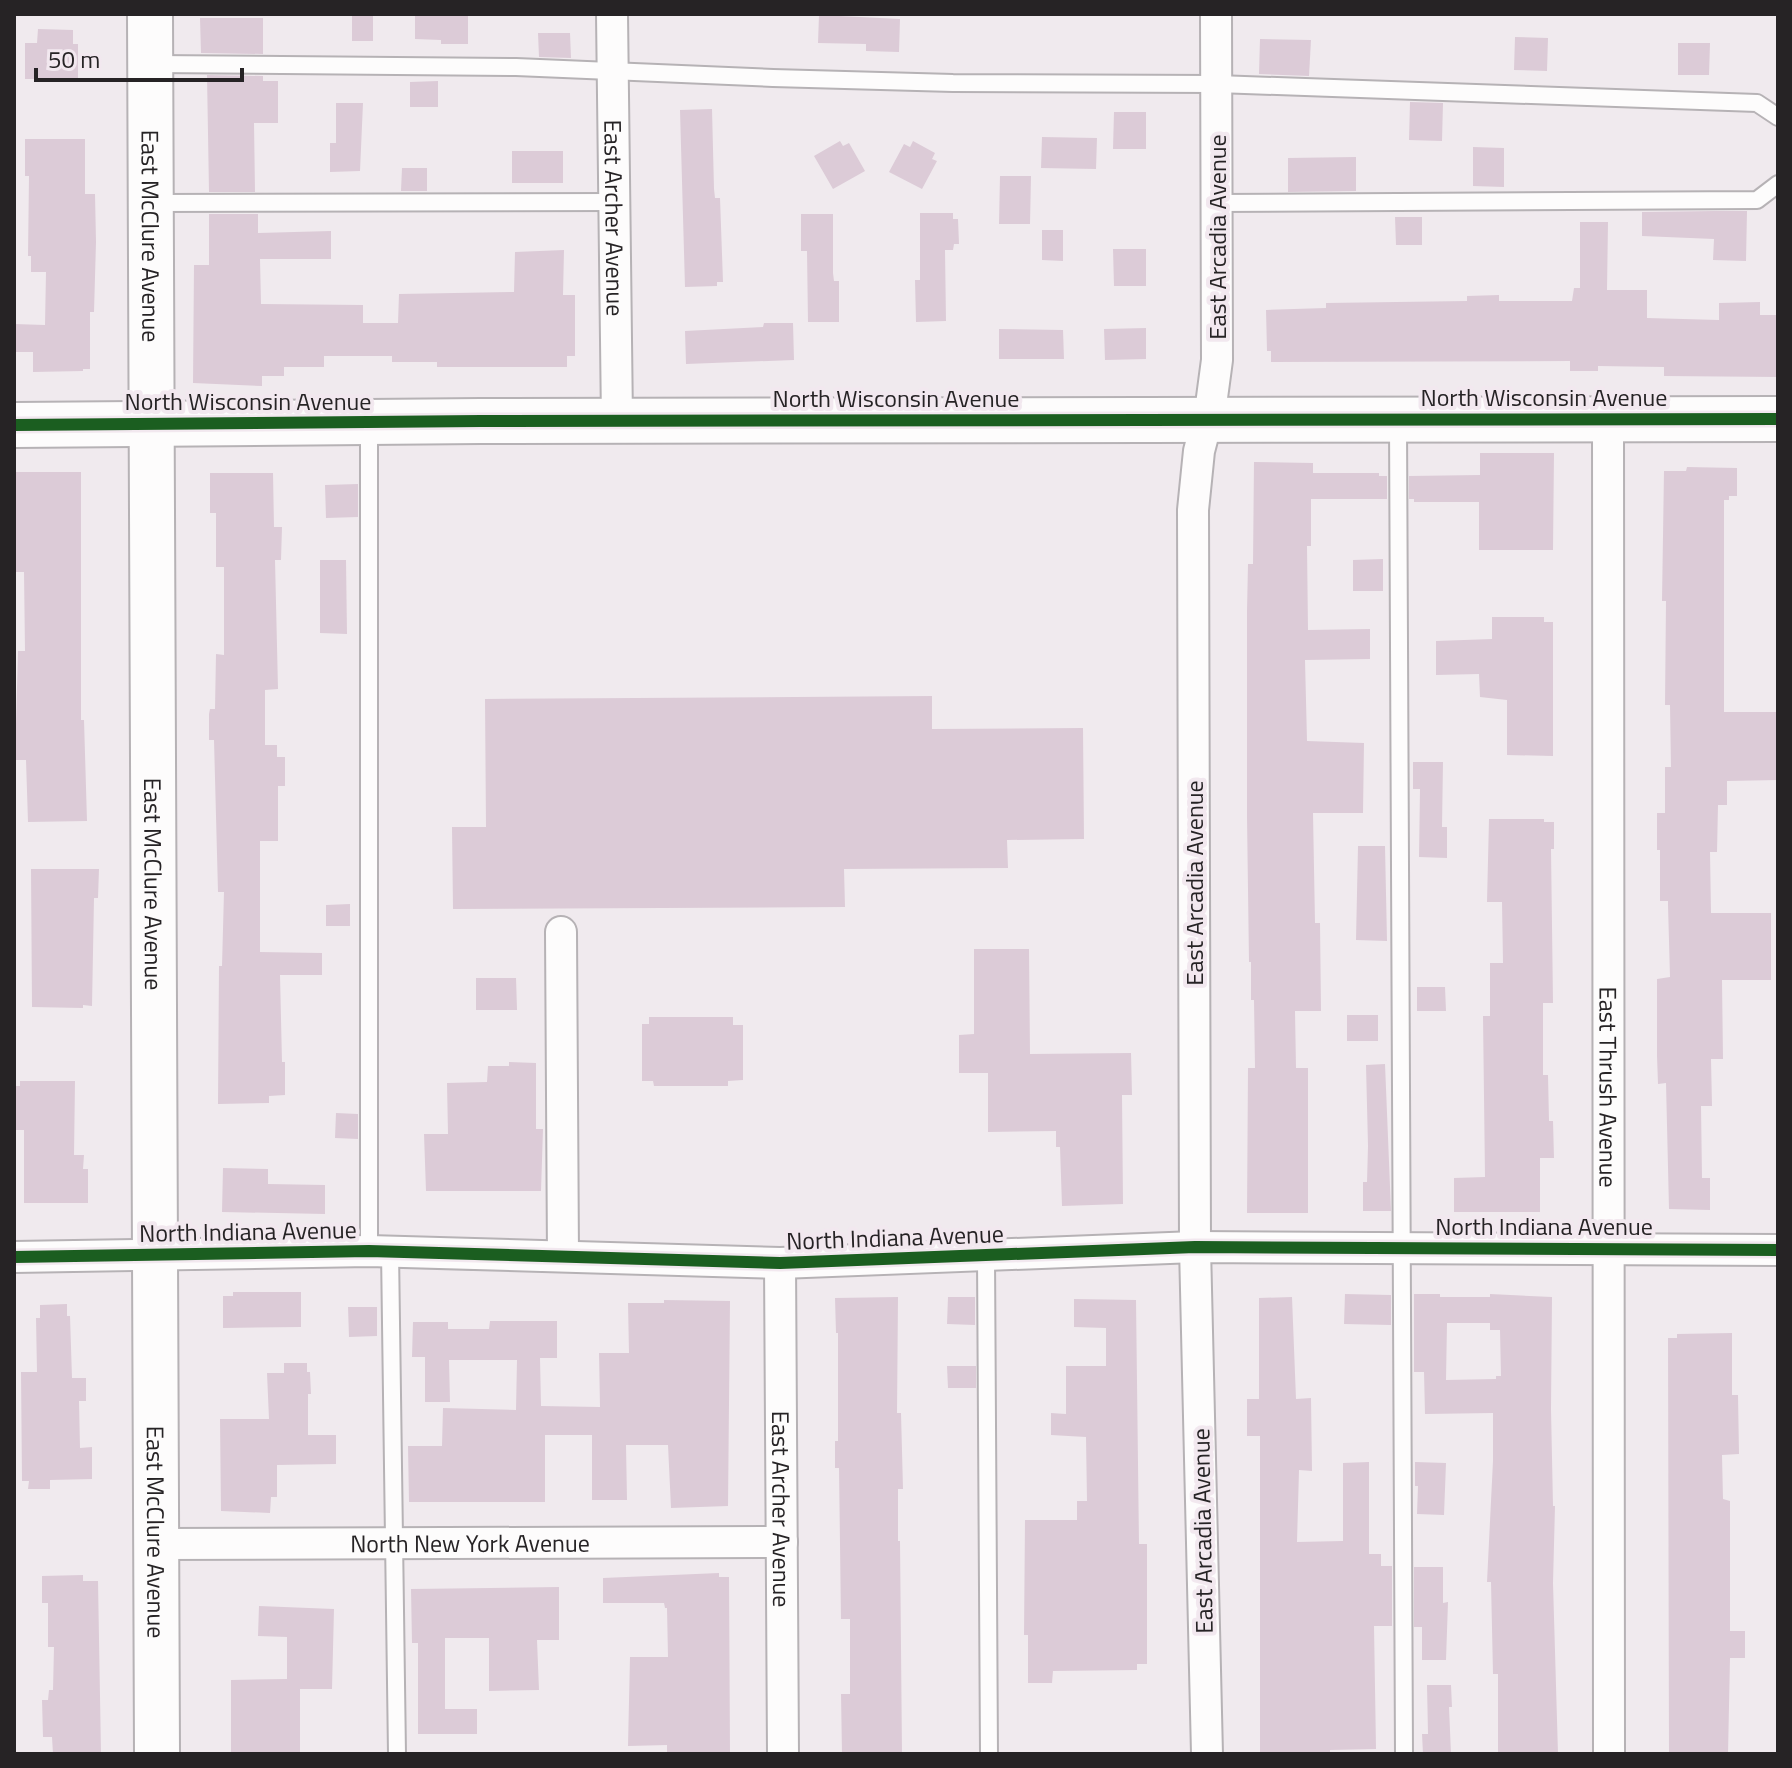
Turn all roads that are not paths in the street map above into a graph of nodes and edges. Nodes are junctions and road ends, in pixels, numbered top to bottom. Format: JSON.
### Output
{"nodes":[{"id":1,"x":150,"y":14,"type":"edge"},
{"id":2,"x":612,"y":14,"type":"edge"},
{"id":3,"x":1216,"y":14,"type":"edge"},
{"id":4,"x":151,"y":64,"type":"junction"},
{"id":5,"x":613,"y":71,"type":"junction"},
{"id":6,"x":1217,"y":84,"type":"junction"},
{"id":7,"x":1778,"y":117,"type":"edge"},
{"id":8,"x":1778,"y":184,"type":"edge"},
{"id":9,"x":615,"y":202,"type":"junction"},
{"id":10,"x":151,"y":203,"type":"junction"},
{"id":11,"x":1217,"y":203,"type":"junction"},
{"id":12,"x":1208,"y":419,"type":"junction"},
{"id":13,"x":1608,"y":419,"type":"junction"},
{"id":14,"x":1778,"y":419,"type":"edge"},
{"id":15,"x":1398,"y":420,"type":"junction"},
{"id":16,"x":617,"y":421,"type":"junction"},
{"id":17,"x":369,"y":422,"type":"junction"},
{"id":18,"x":150,"y":424,"type":"junction"},
{"id":19,"x":14,"y":425,"type":"edge"},
{"id":20,"x":561,"y":932,"type":"dead end"},
{"id":21,"x":1195,"y":1247,"type":"junction"},
{"id":22,"x":1400,"y":1248,"type":"junction"},
{"id":23,"x":1609,"y":1248,"type":"junction"},
{"id":24,"x":1778,"y":1250,"type":"edge"},
{"id":25,"x":379,"y":1251,"type":"junction"},
{"id":26,"x":157,"y":1255,"type":"junction"},
{"id":27,"x":563,"y":1255,"type":"junction"},
{"id":28,"x":14,"y":1257,"type":"edge"},
{"id":29,"x":986,"y":1257,"type":"junction"},
{"id":30,"x":780,"y":1263,"type":"junction"},
{"id":31,"x":396,"y":1542,"type":"junction"},
{"id":32,"x":782,"y":1542,"type":"junction"},
{"id":33,"x":158,"y":1544,"type":"junction"},
{"id":34,"x":157,"y":1754,"type":"edge"},
{"id":35,"x":397,"y":1754,"type":"edge"},
{"id":36,"x":783,"y":1754,"type":"edge"},
{"id":37,"x":989,"y":1754,"type":"edge"},
{"id":38,"x":1207,"y":1754,"type":"edge"},
{"id":39,"x":1404,"y":1754,"type":"edge"},
{"id":40,"x":1609,"y":1754,"type":"edge"}],
"edges":[{"from":1,"to":4,"type":"street","name":"East McClure Avenue"},
{"from":2,"to":5,"type":"street","name":"East Archer Avenue"},
{"from":3,"to":6,"type":"street","name":"East Arcadia Avenue"},
{"from":4,"to":5,"type":"lane"},
{"from":4,"to":10,"type":"street","name":"East McClure Avenue"},
{"from":5,"to":6,"type":"lane"},
{"from":5,"to":9,"type":"street","name":"East Archer Avenue"},
{"from":6,"to":7,"type":"lane"},
{"from":6,"to":11,"type":"street","name":"East Arcadia Avenue"},
{"from":8,"to":11,"type":"lane"},
{"from":9,"to":10,"type":"lane"},
{"from":9,"to":16,"type":"street","name":"East Archer Avenue"},
{"from":10,"to":18,"type":"street","name":"East McClure Avenue"},
{"from":11,"to":12,"type":"street","name":"East Arcadia Avenue"},
{"from":12,"to":15,"type":"street","name":"North Wisconsin Avenue"},
{"from":12,"to":16,"type":"street","name":"North Wisconsin Avenue"},
{"from":12,"to":21,"type":"street","name":"East Arcadia Avenue"},
{"from":13,"to":14,"type":"street","name":"North Wisconsin Avenue"},
{"from":13,"to":15,"type":"street","name":"North Wisconsin Avenue"},
{"from":13,"to":23,"type":"street","name":"East Thrush Avenue"},
{"from":15,"to":22,"type":"lane"},
{"from":16,"to":17,"type":"street","name":"North Wisconsin Avenue"},
{"from":17,"to":18,"type":"street","name":"North Wisconsin Avenue"},
{"from":17,"to":25,"type":"lane"},
{"from":18,"to":19,"type":"street","name":"North Wisconsin Avenue"},
{"from":18,"to":26,"type":"street","name":"East McClure Avenue"},
{"from":20,"to":27,"type":"street"},
{"from":21,"to":22,"type":"street","name":"North Indiana Avenue"},
{"from":21,"to":29,"type":"street","name":"North Indiana Avenue"},
{"from":21,"to":38,"type":"street","name":"East Arcadia Avenue"},
{"from":22,"to":23,"type":"street","name":"North Indiana Avenue"},
{"from":22,"to":39,"type":"lane"},
{"from":23,"to":24,"type":"street","name":"North Indiana Avenue"},
{"from":23,"to":40,"type":"street","name":"East Thrush Avenue"},
{"from":25,"to":26,"type":"street","name":"North Indiana Avenue"},
{"from":25,"to":27,"type":"street","name":"North Indiana Avenue"},
{"from":25,"to":31,"type":"lane"},
{"from":26,"to":28,"type":"street","name":"North Indiana Avenue"},
{"from":26,"to":33,"type":"street","name":"East McClure Avenue"},
{"from":27,"to":30,"type":"street","name":"North Indiana Avenue"},
{"from":29,"to":30,"type":"street","name":"North Indiana Avenue"},
{"from":29,"to":37,"type":"lane"},
{"from":30,"to":32,"type":"street","name":"East Archer Avenue"},
{"from":31,"to":32,"type":"street","name":"North New York Avenue"},
{"from":31,"to":33,"type":"street","name":"North New York Avenue"},
{"from":31,"to":35,"type":"lane"},
{"from":32,"to":36,"type":"street","name":"East Archer Avenue"},
{"from":33,"to":34,"type":"street","name":"East McClure Avenue"}]}
